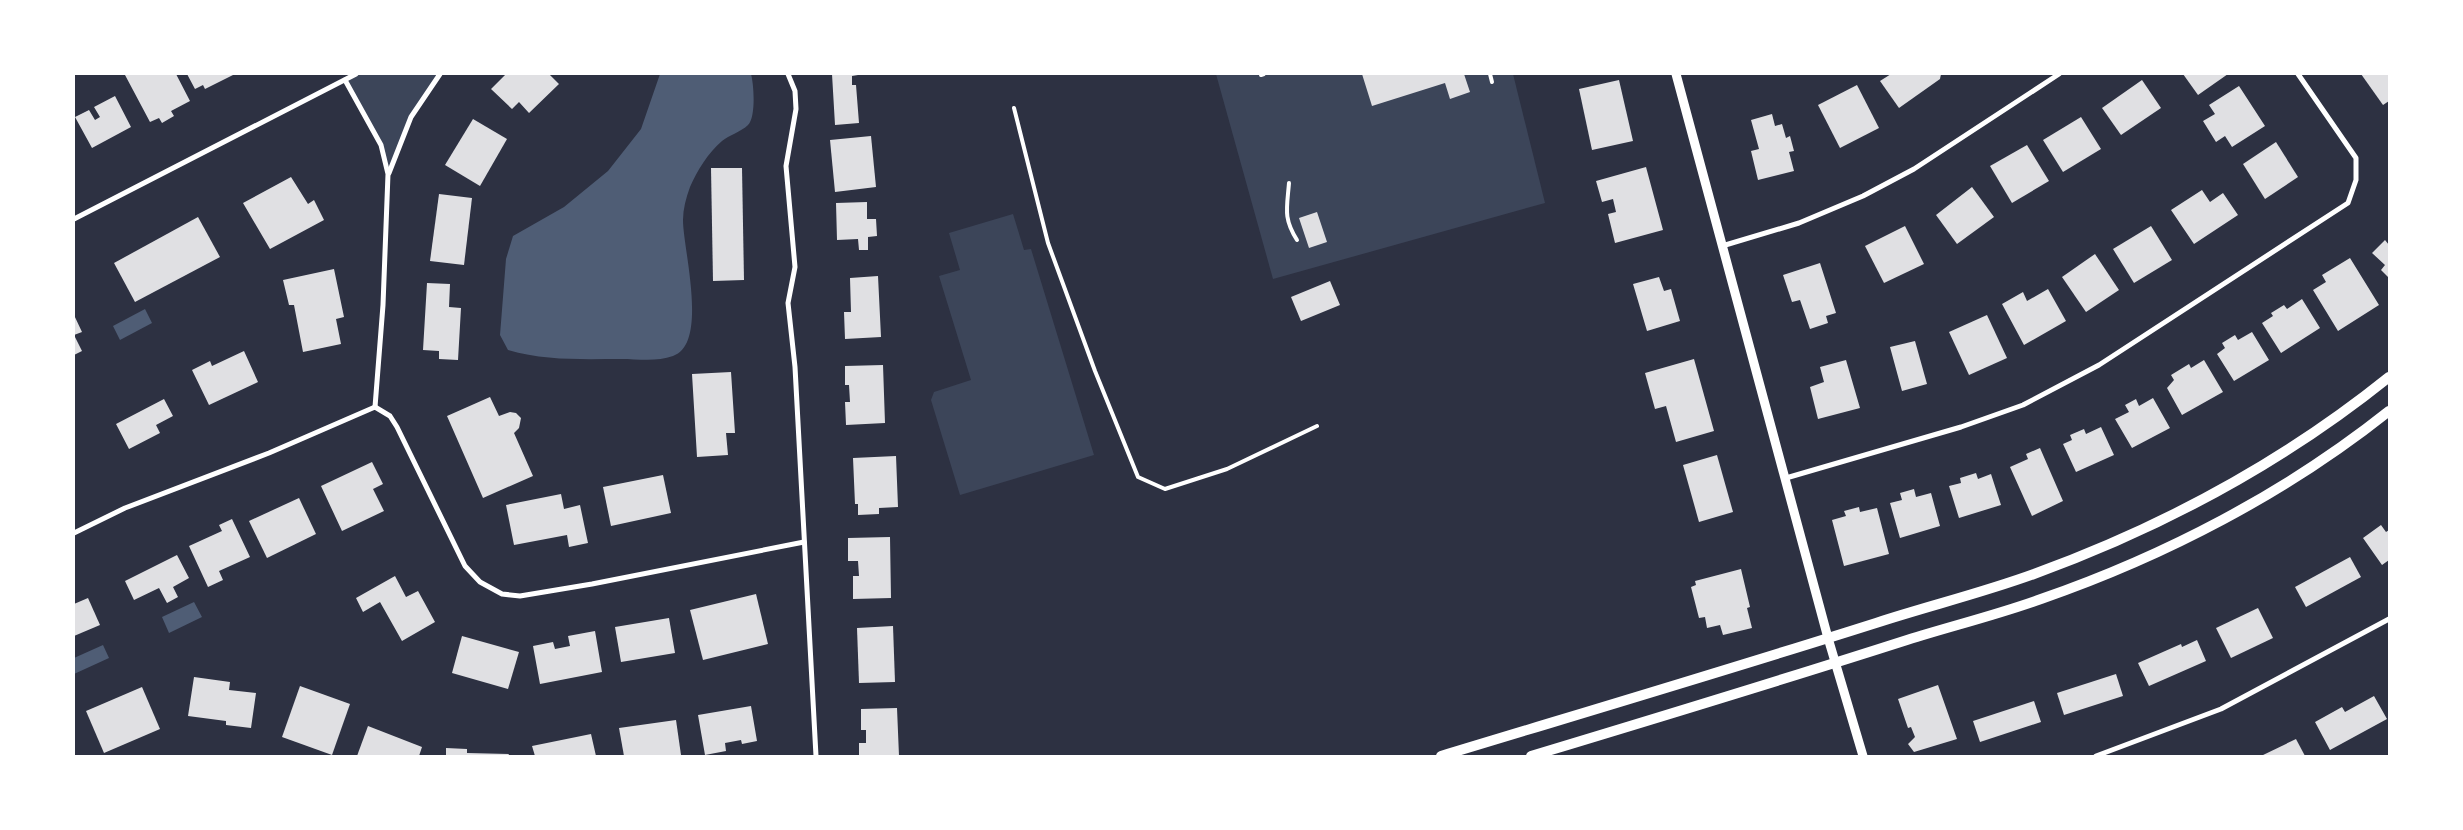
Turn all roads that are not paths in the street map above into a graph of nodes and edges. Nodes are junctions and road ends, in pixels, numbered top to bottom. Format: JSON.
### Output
{"nodes":[{"id":1,"x":356,"y":74,"type":"edge"},
{"id":2,"x":440,"y":74,"type":"edge"},
{"id":3,"x":788,"y":74,"type":"edge"},
{"id":4,"x":1490,"y":74,"type":"edge"},
{"id":5,"x":1676,"y":74,"type":"edge"},
{"id":6,"x":2059,"y":74,"type":"edge"},
{"id":7,"x":2298,"y":74,"type":"edge"},
{"id":8,"x":345,"y":80,"type":"junction"},
{"id":9,"x":1492,"y":82,"type":"dead end"},
{"id":10,"x":1014,"y":108,"type":"dead end"},
{"id":11,"x":388,"y":174,"type":"junction"},
{"id":12,"x":1289,"y":183,"type":"dead end"},
{"id":13,"x":74,"y":219,"type":"edge"},
{"id":14,"x":1297,"y":240,"type":"dead end"},
{"id":15,"x":1722,"y":246,"type":"junction"},
{"id":16,"x":2389,"y":377,"type":"edge"},
{"id":17,"x":375,"y":407,"type":"junction"},
{"id":18,"x":2389,"y":411,"type":"edge"},
{"id":19,"x":1317,"y":426,"type":"dead end"},
{"id":20,"x":1786,"y":478,"type":"junction"},
{"id":21,"x":74,"y":533,"type":"edge"},
{"id":22,"x":804,"y":542,"type":"junction"},
{"id":23,"x":2389,"y":619,"type":"edge"},
{"id":24,"x":1828,"y":638,"type":"junction"},
{"id":25,"x":1836,"y":663,"type":"junction"},
{"id":26,"x":816,"y":756,"type":"edge"},
{"id":27,"x":1441,"y":756,"type":"edge"},
{"id":28,"x":1531,"y":756,"type":"edge"},
{"id":29,"x":1863,"y":756,"type":"edge"},
{"id":30,"x":2096,"y":756,"type":"edge"}],
"edges":[{"from":1,"to":8,"type":"street"},
{"from":2,"to":11,"type":"street"},
{"from":3,"to":22,"type":"street"},
{"from":4,"to":9,"type":"lane"},
{"from":5,"to":15,"type":"street"},
{"from":6,"to":15,"type":"street"},
{"from":7,"to":20,"type":"street"},
{"from":8,"to":11,"type":"street"},
{"from":8,"to":13,"type":"street"},
{"from":10,"to":19,"type":"lane"},
{"from":11,"to":17,"type":"street"},
{"from":12,"to":14,"type":"lane"},
{"from":15,"to":20,"type":"street"},
{"from":16,"to":24,"type":"main road"},
{"from":17,"to":21,"type":"street"},
{"from":17,"to":22,"type":"street"},
{"from":18,"to":25,"type":"main road"},
{"from":20,"to":24,"type":"street"},
{"from":22,"to":26,"type":"street"},
{"from":23,"to":30,"type":"street"},
{"from":24,"to":25,"type":"street"},
{"from":24,"to":27,"type":"main road"},
{"from":25,"to":28,"type":"main road"},
{"from":25,"to":29,"type":"street"}]}
